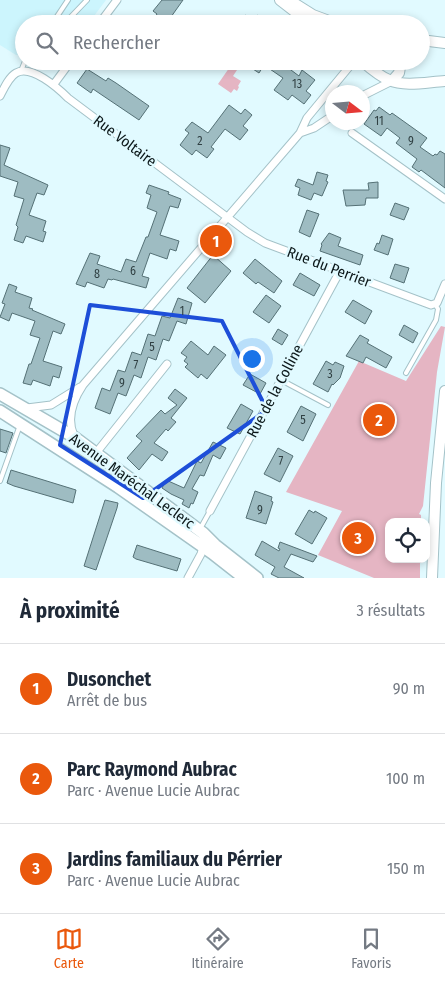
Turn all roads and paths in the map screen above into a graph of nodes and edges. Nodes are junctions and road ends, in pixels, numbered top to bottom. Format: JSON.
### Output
{"nodes":[{"id":1,"x":68,"y":0,"type":"edge"},
{"id":2,"x":87,"y":0,"type":"edge"},
{"id":3,"x":117,"y":0,"type":"edge"},
{"id":4,"x":280,"y":0,"type":"edge"},
{"id":5,"x":289,"y":0,"type":"edge"},
{"id":6,"x":58,"y":15,"type":"edge"},
{"id":7,"x":73,"y":15,"type":"edge"},
{"id":8,"x":106,"y":15,"type":"edge"},
{"id":9,"x":299,"y":15,"type":"edge"},
{"id":10,"x":314,"y":15,"type":"edge"},
{"id":11,"x":430,"y":41,"type":"edge"},
{"id":12,"x":445,"y":43,"type":"edge"},
{"id":13,"x":64,"y":70,"type":"edge"},
{"id":14,"x":347,"y":70,"type":"edge"},
{"id":15,"x":374,"y":70,"type":"edge"},
{"id":16,"x":400,"y":70,"type":"edge"},
{"id":17,"x":21,"y":71,"type":"joint"},
{"id":18,"x":392,"y":81,"type":"junction"},
{"id":19,"x":445,"y":81,"type":"edge"},
{"id":20,"x":54,"y":84,"type":"junction"},
{"id":21,"x":370,"y":92,"type":"edge"},
{"id":22,"x":0,"y":96,"type":"edge"},
{"id":23,"x":325,"y":121,"type":"edge"},
{"id":24,"x":300,"y":133,"type":"junction"},
{"id":25,"x":352,"y":133,"type":"dead end"},
{"id":26,"x":445,"y":198,"type":"edge"},
{"id":27,"x":227,"y":217,"type":"junction"},
{"id":28,"x":340,"y":271,"type":"junction"},
{"id":29,"x":445,"y":284,"type":"edge"},
{"id":30,"x":435,"y":304,"type":"junction"},
{"id":31,"x":167,"y":364,"type":"dead end"},
{"id":32,"x":406,"y":373,"type":"dead end"},
{"id":33,"x":281,"y":380,"type":"junction"},
{"id":34,"x":83,"y":385,"type":"junction"},
{"id":35,"x":445,"y":391,"type":"edge"},
{"id":36,"x":0,"y":394,"type":"edge"},
{"id":37,"x":328,"y":405,"type":"dead end"},
{"id":38,"x":24,"y":408,"type":"junction"},
{"id":39,"x":0,"y":411,"type":"edge"},
{"id":40,"x":71,"y":412,"type":"junction"},
{"id":41,"x":20,"y":424,"type":"junction"},
{"id":42,"x":62,"y":429,"type":"junction"},
{"id":43,"x":37,"y":434,"type":"junction"},
{"id":44,"x":74,"y":437,"type":"junction"},
{"id":45,"x":64,"y":452,"type":"junction"},
{"id":46,"x":98,"y":454,"type":"junction"},
{"id":47,"x":91,"y":469,"type":"junction"},
{"id":48,"x":0,"y":481,"type":"edge"},
{"id":49,"x":210,"y":511,"type":"joint"},
{"id":50,"x":200,"y":530,"type":"junction"},
{"id":51,"x":203,"y":547,"type":"junction"},
{"id":52,"x":188,"y":578,"type":"edge"},
{"id":53,"x":244,"y":578,"type":"edge"},
{"id":54,"x":257,"y":578,"type":"edge"},
{"id":55,"x":432,"y":578,"type":"edge"}],
"edges":[{"from":1,"to":6,"type":"lane"},
{"from":2,"to":7,"type":"lane"},
{"from":3,"to":8,"type":"street"},
{"from":4,"to":9,"type":"street"},
{"from":5,"to":10,"type":"street"},
{"from":11,"to":12,"type":"street"},
{"from":13,"to":20,"type":"street"},
{"from":14,"to":24,"type":"street"},
{"from":15,"to":18,"type":"street"},
{"from":16,"to":18,"type":"street"},
{"from":17,"to":20,"type":"street","name":"Rue Voltaire"},
{"from":17,"to":22,"type":"street"},
{"from":18,"to":19,"type":"street"},
{"from":18,"to":21,"type":"street"},
{"from":20,"to":27,"type":"street","name":"Rue Voltaire"},
{"from":23,"to":24,"type":"street"},
{"from":24,"to":27,"type":"street"},
{"from":25,"to":26,"type":"street"},
{"from":27,"to":28,"type":"street","name":"Rue du Perrier"},
{"from":27,"to":34,"type":"street"},
{"from":28,"to":30,"type":"street","name":"Rue du Perrier"},
{"from":28,"to":33,"type":"street","name":"Rue de la Colline"},
{"from":29,"to":30,"type":"street"},
{"from":30,"to":32,"type":"lane"},
{"from":31,"to":46,"type":"street"},
{"from":33,"to":37,"type":"lane"},
{"from":33,"to":49,"type":"street","name":"Rue de la Colline"},
{"from":34,"to":38,"type":"street"},
{"from":34,"to":40,"type":"street"},
{"from":35,"to":55,"type":"street"},
{"from":36,"to":38,"type":"main road","name":"Avenue Maréchal Leclerc"},
{"from":38,"to":42,"type":"main road","name":"Avenue Maréchal Leclerc"},
{"from":39,"to":41,"type":"main road","name":"Avenue Maréchal Leclerc"},
{"from":40,"to":42,"type":"street"},
{"from":40,"to":44,"type":"street"},
{"from":41,"to":43,"type":"main road","name":"Avenue Maréchal Leclerc"},
{"from":41,"to":48,"type":"lane"},
{"from":42,"to":43,"type":"main road"},
{"from":42,"to":44,"type":"main road","name":"Avenue Maréchal Leclerc"},
{"from":43,"to":45,"type":"main road","name":"Avenue Maréchal Leclerc"},
{"from":44,"to":45,"type":"main road"},
{"from":44,"to":46,"type":"main road","name":"Avenue Maréchal Leclerc"},
{"from":45,"to":47,"type":"main road","name":"Avenue Maréchal Leclerc"},
{"from":46,"to":47,"type":"main road"},
{"from":46,"to":50,"type":"main road","name":"Avenue Maréchal Leclerc"},
{"from":47,"to":51,"type":"main road","name":"Avenue Maréchal Leclerc"},
{"from":49,"to":50,"type":"lane"},
{"from":50,"to":54,"type":"main road","name":"Avenue Maréchal Leclerc"},
{"from":51,"to":52,"type":"street"},
{"from":51,"to":53,"type":"main road","name":"Avenue Maréchal Leclerc"}]}
